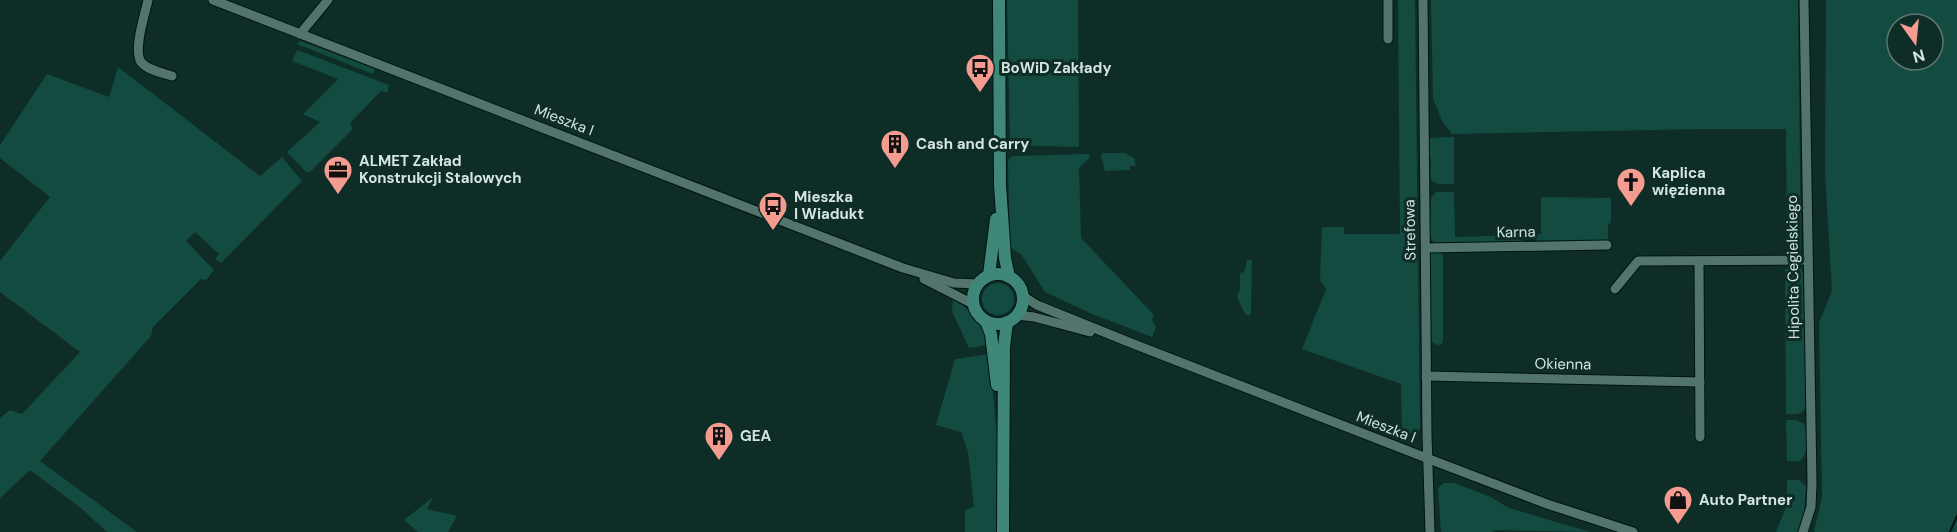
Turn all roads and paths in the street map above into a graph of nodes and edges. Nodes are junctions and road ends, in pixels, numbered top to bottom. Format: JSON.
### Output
{"nodes":[{"id":1,"x":148,"y":0,"type":"edge"},
{"id":2,"x":213,"y":0,"type":"edge"},
{"id":3,"x":328,"y":0,"type":"edge"},
{"id":4,"x":999,"y":0,"type":"edge"},
{"id":5,"x":1388,"y":0,"type":"edge"},
{"id":6,"x":1423,"y":0,"type":"edge"},
{"id":7,"x":1804,"y":0,"type":"edge"},
{"id":8,"x":300,"y":34,"type":"junction"},
{"id":9,"x":1388,"y":39,"type":"dead end"},
{"id":10,"x":172,"y":76,"type":"dead end"},
{"id":11,"x":1000,"y":185,"type":"junction"},
{"id":12,"x":1607,"y":245,"type":"dead end"},
{"id":13,"x":1426,"y":248,"type":"junction"},
{"id":14,"x":1808,"y":260,"type":"junction"},
{"id":15,"x":1699,"y":261,"type":"junction"},
{"id":16,"x":903,"y":268,"type":"junction"},
{"id":17,"x":989,"y":275,"type":"junction"},
{"id":18,"x":1010,"y":277,"type":"junction"},
{"id":19,"x":978,"y":284,"type":"junction"},
{"id":20,"x":1615,"y":289,"type":"dead end"},
{"id":21,"x":1023,"y":296,"type":"junction"},
{"id":22,"x":973,"y":304,"type":"junction"},
{"id":23,"x":1012,"y":319,"type":"junction"},
{"id":24,"x":986,"y":321,"type":"junction"},
{"id":25,"x":1131,"y":343,"type":"junction"},
{"id":26,"x":1426,"y":376,"type":"junction"},
{"id":27,"x":1700,"y":382,"type":"junction"},
{"id":28,"x":1002,"y":431,"type":"junction"},
{"id":29,"x":1700,"y":437,"type":"dead end"},
{"id":30,"x":1429,"y":459,"type":"junction"},
{"id":31,"x":1003,"y":532,"type":"edge"},
{"id":32,"x":1430,"y":532,"type":"edge"},
{"id":33,"x":1633,"y":532,"type":"edge"},
{"id":34,"x":1803,"y":532,"type":"edge"}],
"edges":[{"from":1,"to":10,"type":"street"},
{"from":2,"to":8,"type":"street","name":"Mieszka I"},
{"from":3,"to":8,"type":"street"},
{"from":4,"to":11,"type":"main road"},
{"from":5,"to":9,"type":"street"},
{"from":6,"to":13,"type":"street","name":"Strefowa"},
{"from":7,"to":14,"type":"street","name":"Hipolita Cegielskiego"},
{"from":8,"to":16,"type":"street","name":"Mieszka I"},
{"from":11,"to":17,"type":"main road"},
{"from":11,"to":18,"type":"main road"},
{"from":12,"to":13,"type":"street","name":"Karna"},
{"from":13,"to":26,"type":"street","name":"Strefowa"},
{"from":14,"to":15,"type":"street"},
{"from":14,"to":34,"type":"street","name":"Hipolita Cegielskiego"},
{"from":15,"to":20,"type":"street"},
{"from":15,"to":27,"type":"street"},
{"from":16,"to":19,"type":"street","name":"Mieszka I"},
{"from":16,"to":22,"type":"street","name":"Mieszka I"},
{"from":17,"to":18,"type":"main road"},
{"from":17,"to":19,"type":"main road"},
{"from":18,"to":21,"type":"main road"},
{"from":19,"to":22,"type":"main road"},
{"from":21,"to":23,"type":"main road"},
{"from":21,"to":25,"type":"street","name":"Mieszka I"},
{"from":22,"to":24,"type":"main road"},
{"from":23,"to":24,"type":"main road"},
{"from":23,"to":25,"type":"street","name":"Mieszka I"},
{"from":23,"to":28,"type":"main road"},
{"from":24,"to":28,"type":"main road"},
{"from":25,"to":30,"type":"street","name":"Mieszka I"},
{"from":26,"to":27,"type":"street","name":"Okienna"},
{"from":26,"to":30,"type":"street","name":"Strefowa"},
{"from":27,"to":29,"type":"street"},
{"from":28,"to":31,"type":"main road"},
{"from":30,"to":32,"type":"street","name":"Strefowa"},
{"from":30,"to":33,"type":"street","name":"Mieszka I"}]}
